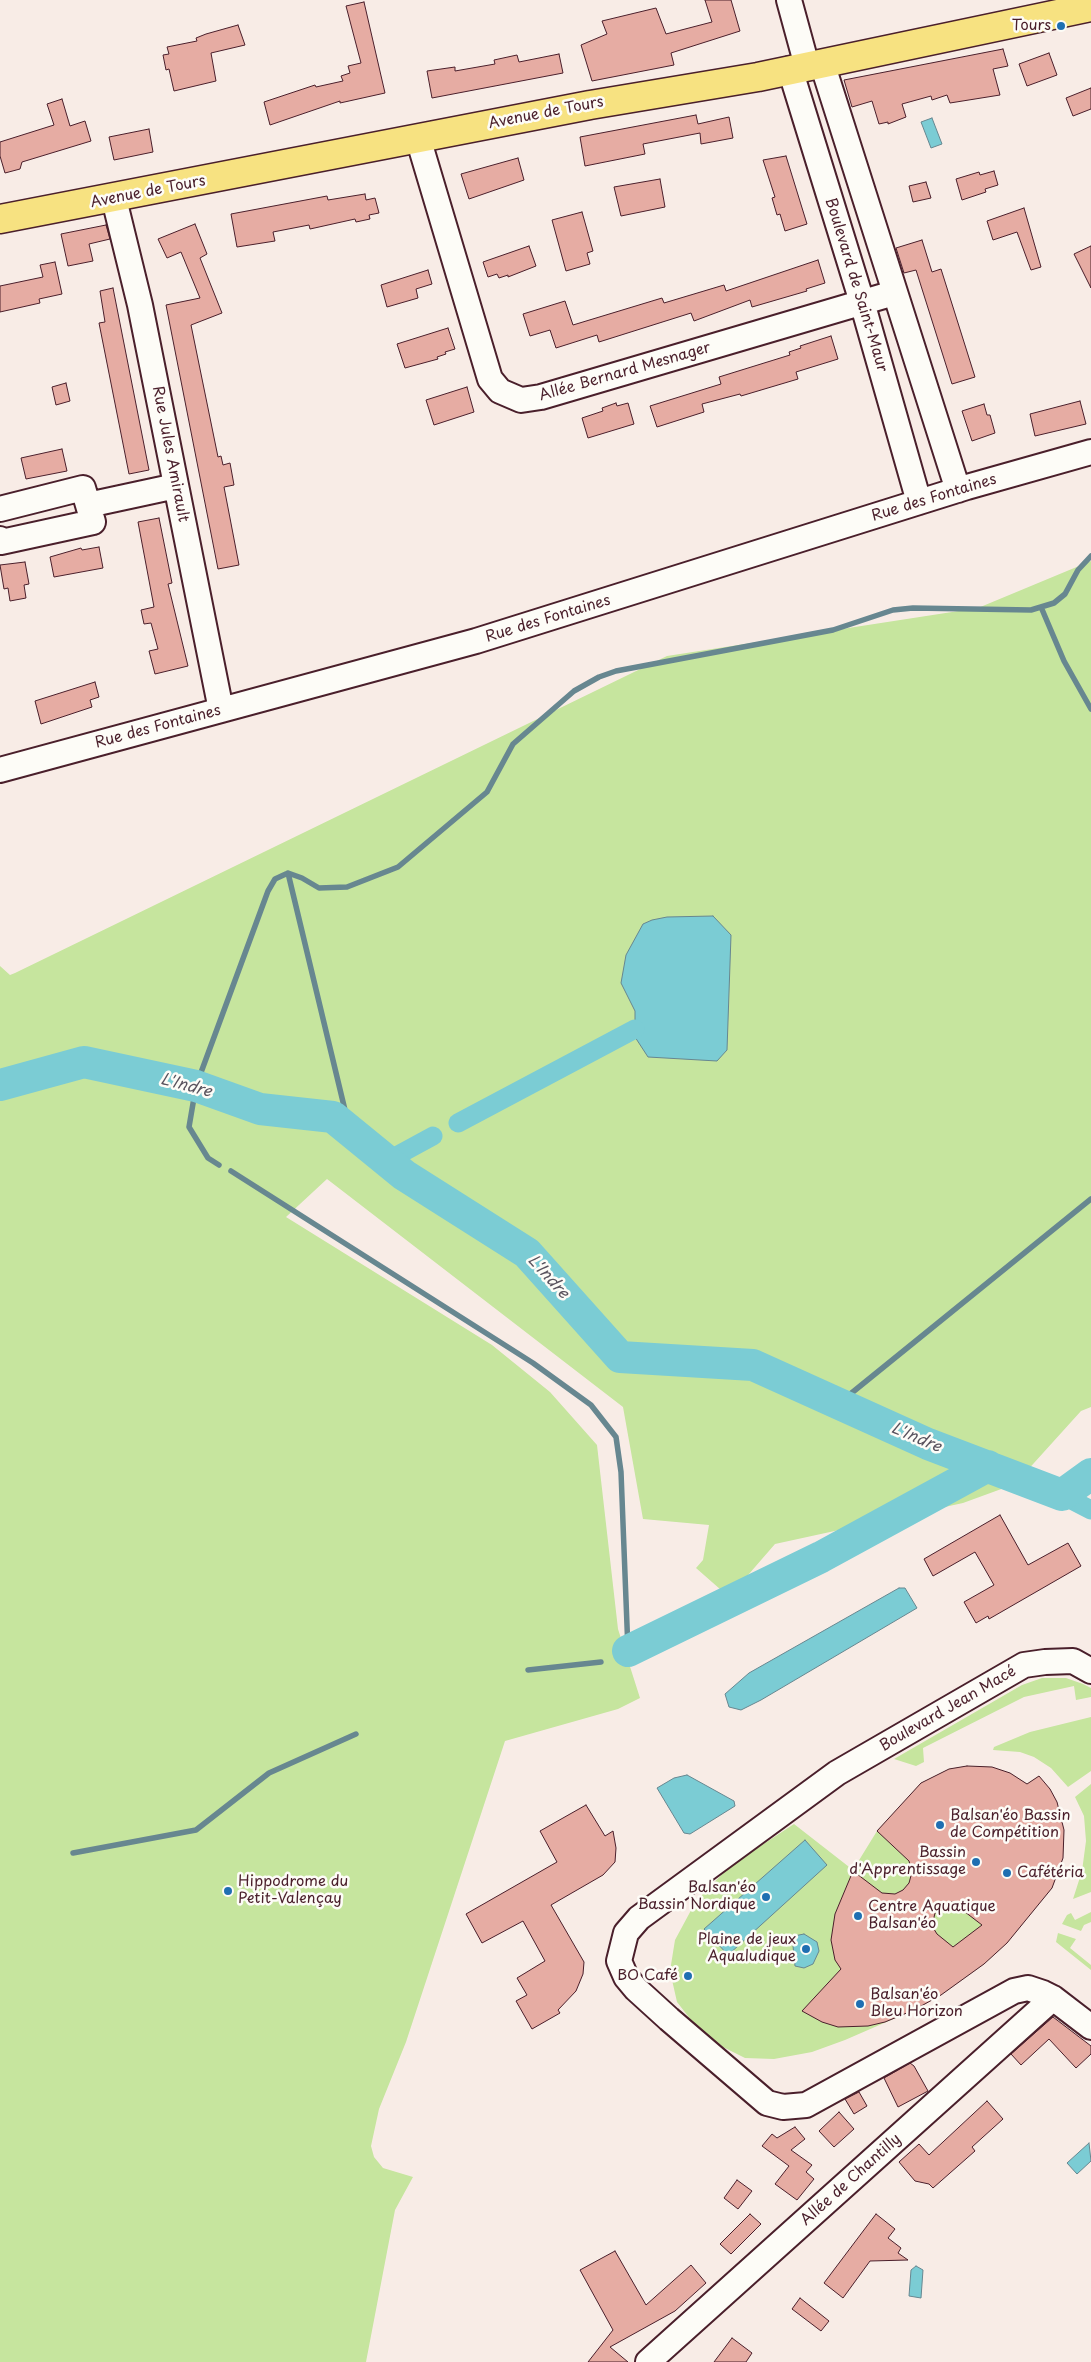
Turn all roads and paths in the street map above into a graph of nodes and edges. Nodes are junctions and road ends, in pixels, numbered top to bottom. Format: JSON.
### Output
{"nodes":[{"id":1,"x":789,"y":0,"type":"edge"},
{"id":2,"x":1091,"y":7,"type":"edge"},
{"id":3,"x":807,"y":66,"type":"junction"},
{"id":4,"x":418,"y":138,"type":"junction"},
{"id":5,"x":114,"y":199,"type":"junction"},
{"id":6,"x":0,"y":219,"type":"edge"},
{"id":7,"x":894,"y":293,"type":"junction"},
{"id":8,"x":862,"y":302,"type":"junction"},
{"id":9,"x":1091,"y":452,"type":"edge"},
{"id":10,"x":176,"y":486,"type":"junction"},
{"id":11,"x":958,"y":490,"type":"junction"},
{"id":12,"x":919,"y":502,"type":"junction"},
{"id":13,"x":88,"y":505,"type":"junction"},
{"id":14,"x":0,"y":509,"type":"edge"},
{"id":15,"x":0,"y":539,"type":"edge"},
{"id":16,"x":221,"y":710,"type":"junction"},
{"id":17,"x":0,"y":770,"type":"edge"},
{"id":18,"x":1091,"y":1671,"type":"edge"},
{"id":19,"x":1053,"y":1998,"type":"junction"},
{"id":20,"x":1091,"y":2027,"type":"edge"},
{"id":21,"x":648,"y":2362,"type":"edge"}],
"edges":[{"from":1,"to":3,"type":"street"},
{"from":2,"to":3,"type":"main road","name":"Avenue de Tours"},
{"from":3,"to":4,"type":"main road","name":"Avenue de Tours"},
{"from":3,"to":7,"type":"street"},
{"from":3,"to":8,"type":"street","name":"Boulevard de Saint-Maur"},
{"from":4,"to":5,"type":"main road","name":"Avenue de Tours"},
{"from":4,"to":8,"type":"street","name":"Allée Bernard Mesnager"},
{"from":5,"to":6,"type":"main road","name":"Avenue de Tours"},
{"from":5,"to":10,"type":"street","name":"Rue Jules Amirault"},
{"from":7,"to":8,"type":"street","name":"Allée Bernard Mesnager"},
{"from":7,"to":11,"type":"street"},
{"from":8,"to":12,"type":"street","name":"Boulevard de Saint-Maur"},
{"from":9,"to":11,"type":"street","name":"Rue des Fontaines"},
{"from":10,"to":13,"type":"street"},
{"from":10,"to":16,"type":"street","name":"Rue Jules Amirault"},
{"from":11,"to":12,"type":"street","name":"Rue des Fontaines"},
{"from":12,"to":16,"type":"street","name":"Rue des Fontaines"},
{"from":13,"to":14,"type":"street"},
{"from":13,"to":15,"type":"street"},
{"from":16,"to":17,"type":"street","name":"Rue des Fontaines"},
{"from":18,"to":19,"type":"street","name":"Boulevard Jean Macé"},
{"from":19,"to":20,"type":"street","name":"Boulevard Jean Macé"},
{"from":19,"to":21,"type":"street","name":"Allée de Chantilly"}]}
